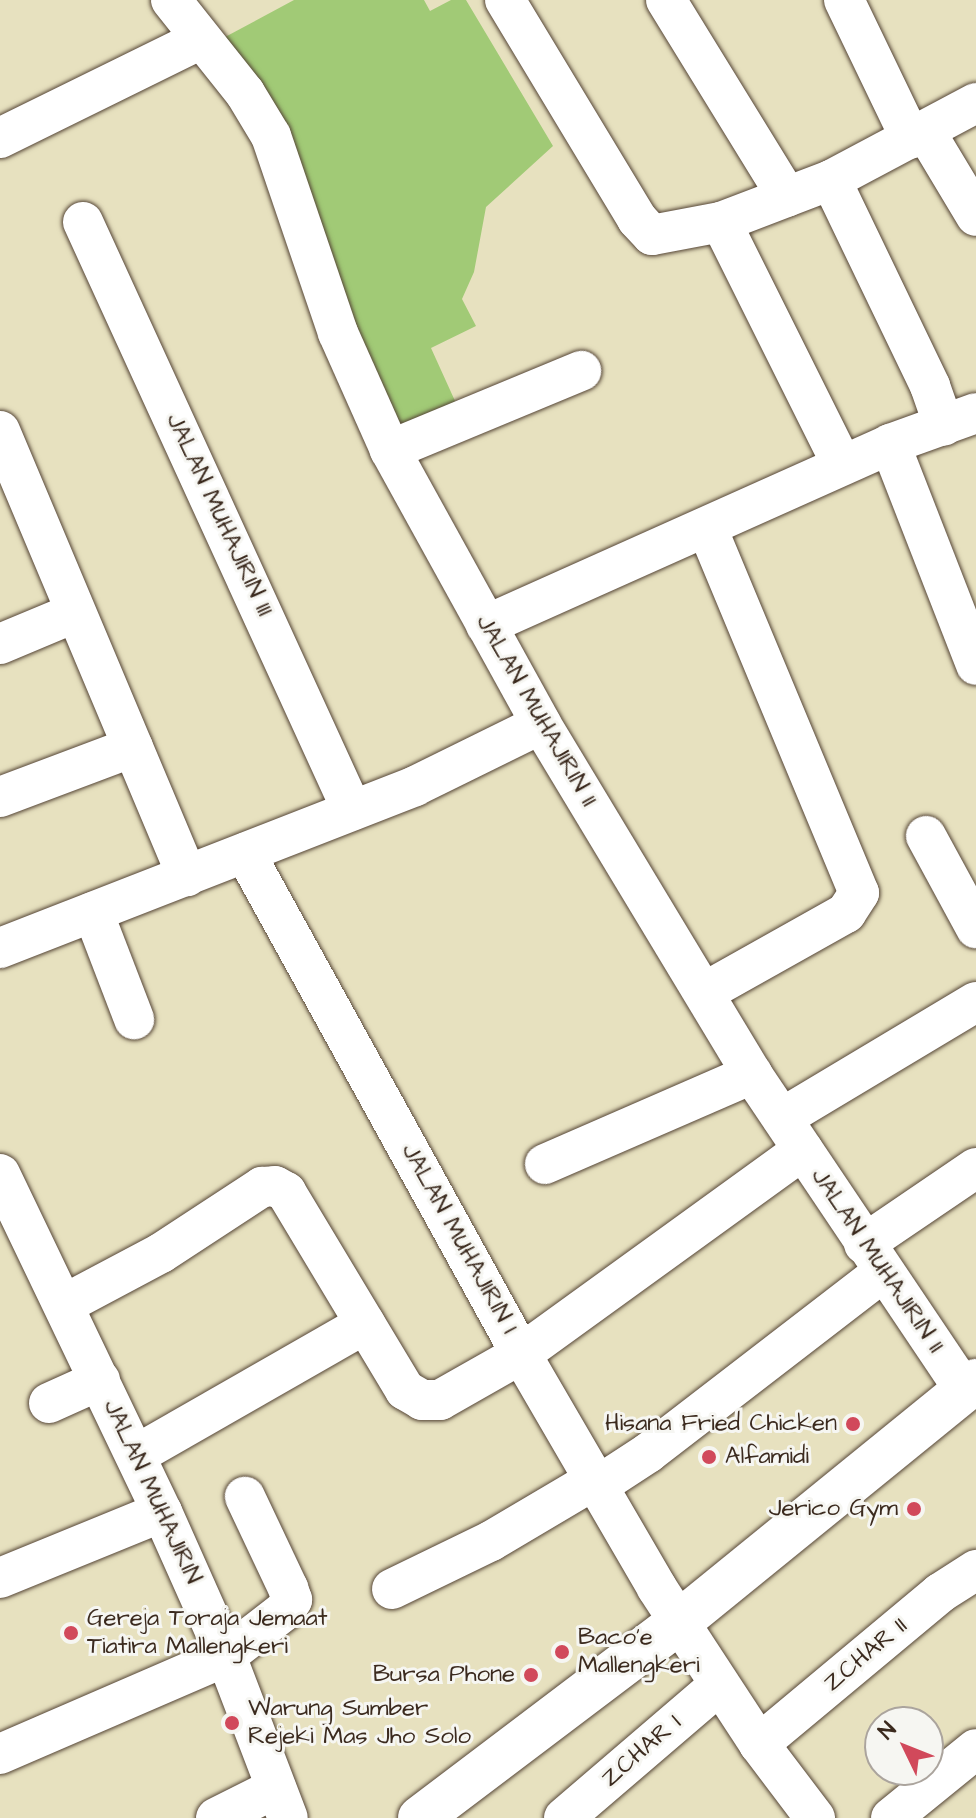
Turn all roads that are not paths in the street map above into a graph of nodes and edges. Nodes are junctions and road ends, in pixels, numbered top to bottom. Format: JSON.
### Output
{"nodes":[{"id":1,"x":171,"y":0,"type":"edge"},
{"id":2,"x":505,"y":0,"type":"edge"},
{"id":3,"x":666,"y":0,"type":"edge"},
{"id":4,"x":844,"y":0,"type":"edge"},
{"id":5,"x":201,"y":39,"type":"junction"},
{"id":6,"x":976,"y":103,"type":"edge"},
{"id":7,"x":918,"y":135,"type":"junction"},
{"id":8,"x":0,"y":138,"type":"edge"},
{"id":9,"x":831,"y":180,"type":"junction"},
{"id":10,"x":787,"y":197,"type":"junction"},
{"id":11,"x":976,"y":216,"type":"edge"},
{"id":12,"x":83,"y":222,"type":"dead end"},
{"id":13,"x":721,"y":222,"type":"junction"},
{"id":14,"x":581,"y":371,"type":"dead end"},
{"id":15,"x":960,"y":420,"type":"edge"},
{"id":16,"x":0,"y":431,"type":"edge"},
{"id":17,"x":890,"y":444,"type":"junction"},
{"id":18,"x":390,"y":450,"type":"junction"},
{"id":19,"x":842,"y":465,"type":"junction"},
{"id":20,"x":707,"y":528,"type":"junction"},
{"id":21,"x":74,"y":613,"type":"junction"},
{"id":22,"x":486,"y":625,"type":"junction"},
{"id":23,"x":0,"y":644,"type":"edge"},
{"id":24,"x":976,"y":665,"type":"edge"},
{"id":25,"x":541,"y":724,"type":"junction"},
{"id":26,"x":133,"y":747,"type":"junction"},
{"id":27,"x":0,"y":797,"type":"edge"},
{"id":28,"x":352,"y":810,"type":"junction"},
{"id":29,"x":926,"y":836,"type":"dead end"},
{"id":30,"x":245,"y":853,"type":"junction"},
{"id":31,"x":187,"y":876,"type":"junction"},
{"id":32,"x":93,"y":912,"type":"junction"},
{"id":33,"x":976,"y":928,"type":"edge"},
{"id":34,"x":0,"y":948,"type":"edge"},
{"id":35,"x":705,"y":992,"type":"junction"},
{"id":36,"x":976,"y":1002,"type":"edge"},
{"id":37,"x":134,"y":1019,"type":"dead end"},
{"id":38,"x":752,"y":1074,"type":"junction"},
{"id":39,"x":793,"y":1134,"type":"junction"},
{"id":40,"x":545,"y":1164,"type":"dead end"},
{"id":41,"x":976,"y":1168,"type":"edge"},
{"id":42,"x":5,"y":1195,"type":"edge"},
{"id":43,"x":873,"y":1258,"type":"junction"},
{"id":44,"x":65,"y":1304,"type":"junction"},
{"id":45,"x":365,"y":1324,"type":"junction"},
{"id":46,"x":521,"y":1354,"type":"junction"},
{"id":47,"x":100,"y":1380,"type":"junction"},
{"id":48,"x":970,"y":1385,"type":"edge"},
{"id":49,"x":49,"y":1403,"type":"dead end"},
{"id":50,"x":136,"y":1455,"type":"junction"},
{"id":51,"x":598,"y":1482,"type":"junction"},
{"id":52,"x":245,"y":1497,"type":"dead end"},
{"id":53,"x":162,"y":1512,"type":"junction"},
{"id":54,"x":976,"y":1570,"type":"edge"},
{"id":55,"x":0,"y":1578,"type":"edge"},
{"id":56,"x":392,"y":1589,"type":"dead end"},
{"id":57,"x":678,"y":1623,"type":"junction"},
{"id":58,"x":226,"y":1656,"type":"junction"},
{"id":59,"x":719,"y":1685,"type":"junction"},
{"id":60,"x":759,"y":1744,"type":"junction"},
{"id":61,"x":976,"y":1749,"type":"edge"},
{"id":62,"x":0,"y":1754,"type":"edge"},
{"id":63,"x":282,"y":1803,"type":"edge"},
{"id":64,"x":794,"y":1811,"type":"edge"},
{"id":65,"x":216,"y":1818,"type":"edge"},
{"id":66,"x":420,"y":1818,"type":"edge"},
{"id":67,"x":564,"y":1818,"type":"edge"},
{"id":68,"x":891,"y":1818,"type":"edge"}],
"edges":[{"from":1,"to":5,"type":"street","name":"JALAN MUHAJIRIN II"},
{"from":2,"to":13,"type":"street"},
{"from":3,"to":10,"type":"street"},
{"from":4,"to":7,"type":"street"},
{"from":5,"to":8,"type":"street"},
{"from":5,"to":18,"type":"street","name":"JALAN MUHAJIRIN II"},
{"from":6,"to":7,"type":"street"},
{"from":7,"to":9,"type":"street"},
{"from":7,"to":11,"type":"street"},
{"from":9,"to":10,"type":"street"},
{"from":9,"to":15,"type":"street"},
{"from":10,"to":13,"type":"street"},
{"from":12,"to":28,"type":"street","name":"JALAN MUHAJIRIN III"},
{"from":13,"to":19,"type":"street"},
{"from":14,"to":18,"type":"street"},
{"from":15,"to":17,"type":"street"},
{"from":16,"to":21,"type":"street"},
{"from":17,"to":19,"type":"street"},
{"from":17,"to":24,"type":"street"},
{"from":18,"to":22,"type":"street","name":"JALAN MUHAJIRIN II"},
{"from":19,"to":20,"type":"street"},
{"from":20,"to":22,"type":"street"},
{"from":20,"to":35,"type":"street"},
{"from":21,"to":23,"type":"street"},
{"from":21,"to":26,"type":"street"},
{"from":22,"to":25,"type":"street","name":"JALAN MUHAJIRIN II"},
{"from":25,"to":28,"type":"street"},
{"from":25,"to":35,"type":"street","name":"JALAN MUHAJIRIN II"},
{"from":26,"to":27,"type":"street"},
{"from":26,"to":31,"type":"street"},
{"from":28,"to":30,"type":"street"},
{"from":29,"to":33,"type":"street"},
{"from":30,"to":31,"type":"street"},
{"from":30,"to":46,"type":"street","name":"JALAN MUHAJIRIN I"},
{"from":31,"to":32,"type":"street"},
{"from":32,"to":34,"type":"street"},
{"from":32,"to":37,"type":"street"},
{"from":35,"to":38,"type":"street","name":"JALAN MUHAJIRIN II"},
{"from":36,"to":39,"type":"street"},
{"from":38,"to":39,"type":"street","name":"JALAN MUHAJIRIN II"},
{"from":38,"to":40,"type":"street"},
{"from":39,"to":43,"type":"street","name":"JALAN MUHAJIRIN II"},
{"from":39,"to":46,"type":"street"},
{"from":41,"to":43,"type":"street"},
{"from":42,"to":44,"type":"street","name":"JALAN MUHAJIRIN"},
{"from":43,"to":48,"type":"street","name":"JALAN MUHAJIRIN II"},
{"from":43,"to":51,"type":"street"},
{"from":44,"to":45,"type":"street"},
{"from":44,"to":47,"type":"street","name":"JALAN MUHAJIRIN"},
{"from":45,"to":46,"type":"street"},
{"from":45,"to":50,"type":"street"},
{"from":46,"to":51,"type":"street","name":"JALAN MUHAJIRIN I"},
{"from":47,"to":49,"type":"street"},
{"from":47,"to":50,"type":"street","name":"JALAN MUHAJIRIN"},
{"from":48,"to":57,"type":"main road"},
{"from":50,"to":53,"type":"street","name":"JALAN MUHAJIRIN"},
{"from":51,"to":56,"type":"street"},
{"from":51,"to":57,"type":"street","name":"JALAN MUHAJIRIN I"},
{"from":52,"to":58,"type":"street"},
{"from":53,"to":55,"type":"street"},
{"from":53,"to":58,"type":"street","name":"JALAN MUHAJIRIN"},
{"from":54,"to":60,"type":"street","name":"ZCHAR II"},
{"from":57,"to":59,"type":"street","name":"JALAN MUHAJIRIN I"},
{"from":57,"to":66,"type":"main road"},
{"from":58,"to":62,"type":"street"},
{"from":58,"to":63,"type":"street","name":"JALAN MUHAJIRIN"},
{"from":59,"to":60,"type":"street","name":"JALAN MUHAJIRIN I"},
{"from":59,"to":67,"type":"street","name":"ZCHAR I"},
{"from":60,"to":64,"type":"street","name":"JALAN MUHAJIRIN I"},
{"from":61,"to":68,"type":"street"},
{"from":63,"to":65,"type":"street"}]}
